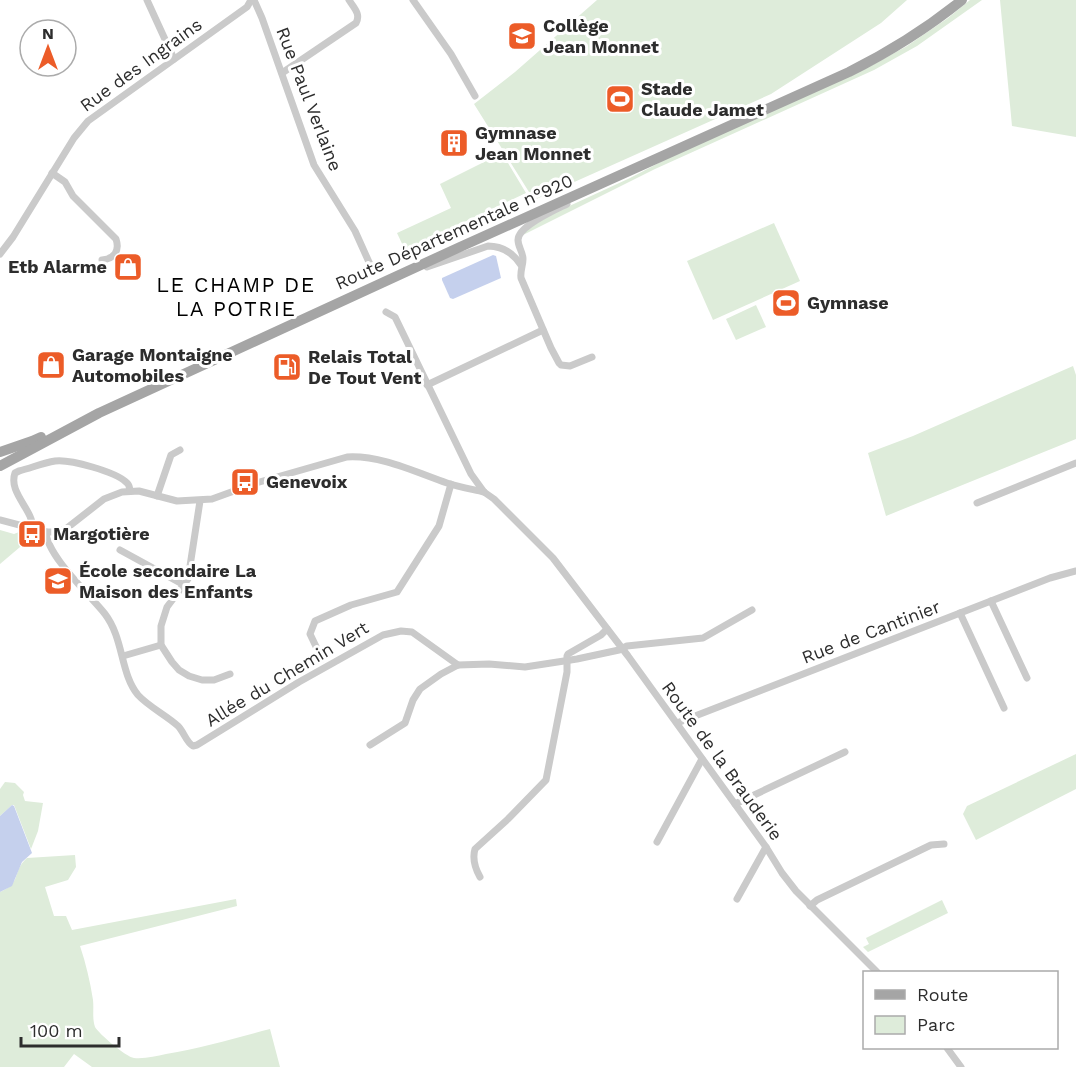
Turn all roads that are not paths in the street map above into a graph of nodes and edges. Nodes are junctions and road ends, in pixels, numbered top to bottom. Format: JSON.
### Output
{"nodes":[{"id":1,"x":147,"y":0,"type":"edge"},
{"id":2,"x":253,"y":0,"type":"edge"},
{"id":3,"x":349,"y":0,"type":"edge"},
{"id":4,"x":413,"y":0,"type":"edge"},
{"id":5,"x":962,"y":0,"type":"edge"},
{"id":6,"x":174,"y":59,"type":"junction"},
{"id":7,"x":282,"y":73,"type":"junction"},
{"id":8,"x":475,"y":96,"type":"dead end"},
{"id":9,"x":52,"y":173,"type":"junction"},
{"id":10,"x":614,"y":178,"type":"junction"},
{"id":11,"x":0,"y":254,"type":"edge"},
{"id":12,"x":102,"y":260,"type":"dead end"},
{"id":13,"x":521,"y":266,"type":"junction"},
{"id":14,"x":373,"y":271,"type":"dead end"},
{"id":15,"x":396,"y":276,"type":"junction"},
{"id":16,"x":386,"y":312,"type":"dead end"},
{"id":17,"x":543,"y":330,"type":"junction"},
{"id":18,"x":592,"y":357,"type":"dead end"},
{"id":19,"x":427,"y":385,"type":"junction"},
{"id":20,"x":99,"y":413,"type":"junction"},
{"id":21,"x":180,"y":450,"type":"dead end"},
{"id":22,"x":0,"y":452,"type":"edge"},
{"id":23,"x":1076,"y":463,"type":"edge"},
{"id":24,"x":0,"y":466,"type":"edge"},
{"id":25,"x":471,"y":474,"type":"junction"},
{"id":26,"x":451,"y":484,"type":"junction"},
{"id":27,"x":462,"y":487,"type":"junction"},
{"id":28,"x":130,"y":490,"type":"junction"},
{"id":29,"x":484,"y":492,"type":"junction"},
{"id":30,"x":157,"y":496,"type":"junction"},
{"id":31,"x":200,"y":501,"type":"junction"},
{"id":32,"x":977,"y":503,"type":"dead end"},
{"id":33,"x":0,"y":520,"type":"edge"},
{"id":34,"x":33,"y":529,"type":"junction"},
{"id":35,"x":46,"y":532,"type":"junction"},
{"id":36,"x":120,"y":550,"type":"dead end"},
{"id":37,"x":1076,"y":571,"type":"edge"},
{"id":38,"x":184,"y":585,"type":"junction"},
{"id":39,"x":992,"y":601,"type":"junction"},
{"id":40,"x":752,"y":610,"type":"dead end"},
{"id":41,"x":960,"y":613,"type":"junction"},
{"id":42,"x":607,"y":629,"type":"junction"},
{"id":43,"x":592,"y":641,"type":"junction"},
{"id":44,"x":161,"y":645,"type":"junction"},
{"id":45,"x":622,"y":648,"type":"junction"},
{"id":46,"x":599,"y":654,"type":"junction"},
{"id":47,"x":123,"y":656,"type":"junction"},
{"id":48,"x":322,"y":659,"type":"dead end"},
{"id":49,"x":567,"y":660,"type":"junction"},
{"id":50,"x":458,"y":665,"type":"junction"},
{"id":51,"x":230,"y":674,"type":"dead end"},
{"id":52,"x":1027,"y":678,"type":"dead end"},
{"id":53,"x":1004,"y":708,"type":"dead end"},
{"id":54,"x":677,"y":723,"type":"junction"},
{"id":55,"x":370,"y":745,"type":"dead end"},
{"id":56,"x":845,"y":752,"type":"dead end"},
{"id":57,"x":702,"y":759,"type":"junction"},
{"id":58,"x":735,"y":804,"type":"junction"},
{"id":59,"x":657,"y":842,"type":"dead end"},
{"id":60,"x":944,"y":844,"type":"dead end"},
{"id":61,"x":766,"y":847,"type":"junction"},
{"id":62,"x":480,"y":877,"type":"dead end"},
{"id":63,"x":737,"y":899,"type":"dead end"},
{"id":64,"x":810,"y":906,"type":"junction"},
{"id":65,"x":876,"y":971,"type":"edge"},
{"id":66,"x":948,"y":1049,"type":"edge"},
{"id":67,"x":961,"y":1067,"type":"edge"}],
"edges":[{"from":1,"to":6,"type":"street"},
{"from":2,"to":6,"type":"street","name":"Rue des Ingrains"},
{"from":2,"to":7,"type":"street","name":"Rue Paul Verlaine"},
{"from":3,"to":7,"type":"street"},
{"from":4,"to":8,"type":"street"},
{"from":5,"to":10,"type":"main road","name":"Route Départementale n°920"},
{"from":6,"to":9,"type":"street","name":"Rue des Ingrains"},
{"from":7,"to":14,"type":"street","name":"Rue Paul Verlaine"},
{"from":9,"to":11,"type":"street","name":"Rue des Ingrains"},
{"from":9,"to":12,"type":"street"},
{"from":10,"to":13,"type":"street"},
{"from":10,"to":15,"type":"main road","name":"Route Départementale n°920"},
{"from":13,"to":15,"type":"street"},
{"from":13,"to":17,"type":"street"},
{"from":15,"to":20,"type":"main road","name":"Route Départementale n°920"},
{"from":16,"to":19,"type":"street"},
{"from":17,"to":18,"type":"street"},
{"from":17,"to":19,"type":"street"},
{"from":19,"to":25,"type":"street"},
{"from":20,"to":22,"type":"main road"},
{"from":20,"to":24,"type":"main road"},
{"from":21,"to":30,"type":"street"},
{"from":23,"to":32,"type":"street"},
{"from":25,"to":27,"type":"street"},
{"from":25,"to":29,"type":"street"},
{"from":26,"to":27,"type":"street"},
{"from":26,"to":31,"type":"street"},
{"from":26,"to":48,"type":"street"},
{"from":27,"to":29,"type":"street"},
{"from":28,"to":30,"type":"street"},
{"from":28,"to":34,"type":"street"},
{"from":28,"to":35,"type":"street"},
{"from":29,"to":42,"type":"street","name":"Route de la Brauderie"},
{"from":30,"to":31,"type":"street"},
{"from":31,"to":38,"type":"street"},
{"from":33,"to":34,"type":"street"},
{"from":34,"to":35,"type":"street"},
{"from":35,"to":47,"type":"street"},
{"from":36,"to":38,"type":"street"},
{"from":37,"to":39,"type":"street","name":"Rue de Cantinier"},
{"from":38,"to":44,"type":"street"},
{"from":39,"to":41,"type":"street","name":"Rue de Cantinier"},
{"from":39,"to":52,"type":"street"},
{"from":40,"to":45,"type":"street"},
{"from":41,"to":53,"type":"street"},
{"from":41,"to":54,"type":"street","name":"Rue de Cantinier"},
{"from":42,"to":43,"type":"street"},
{"from":42,"to":45,"type":"street","name":"Route de la Brauderie"},
{"from":43,"to":46,"type":"street"},
{"from":43,"to":49,"type":"street"},
{"from":44,"to":47,"type":"street"},
{"from":44,"to":51,"type":"street"},
{"from":45,"to":46,"type":"street"},
{"from":45,"to":54,"type":"street","name":"Route de la Brauderie"},
{"from":46,"to":49,"type":"street"},
{"from":47,"to":50,"type":"street","name":"Allée du Chemin Vert"},
{"from":49,"to":50,"type":"street"},
{"from":49,"to":62,"type":"street"},
{"from":50,"to":55,"type":"street"},
{"from":54,"to":57,"type":"street","name":"Route de la Brauderie"},
{"from":56,"to":58,"type":"street"},
{"from":57,"to":58,"type":"street","name":"Route de la Brauderie"},
{"from":57,"to":59,"type":"street"},
{"from":58,"to":61,"type":"street","name":"Route de la Brauderie"},
{"from":60,"to":64,"type":"street"},
{"from":61,"to":63,"type":"street"},
{"from":61,"to":64,"type":"street","name":"Route de la Brauderie"},
{"from":64,"to":65,"type":"street","name":"Route de la Brauderie"},
{"from":66,"to":67,"type":"street"}]}
